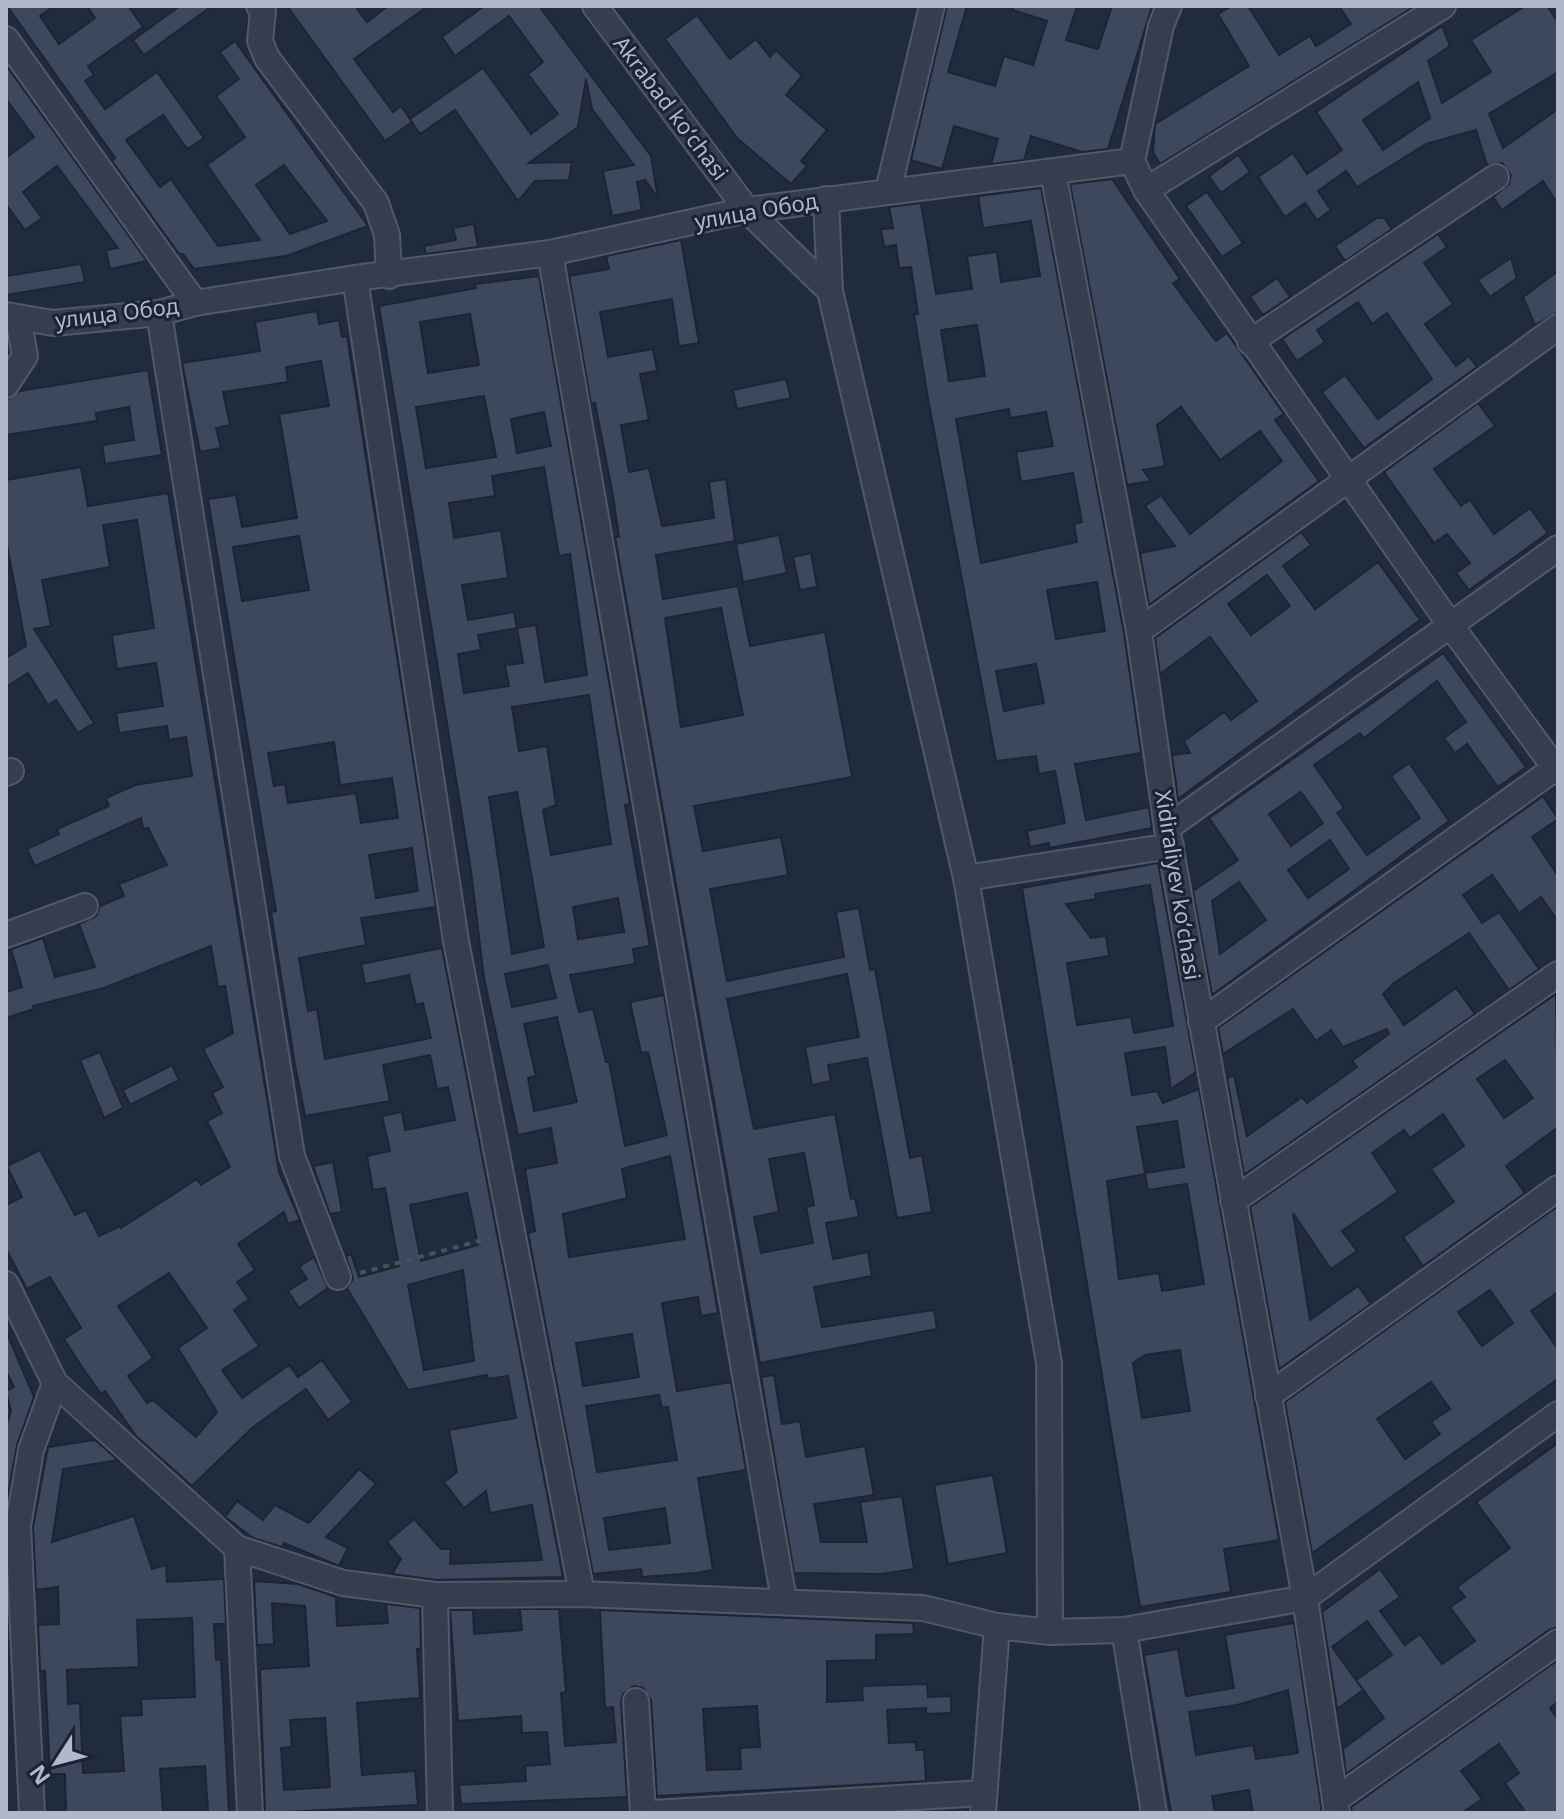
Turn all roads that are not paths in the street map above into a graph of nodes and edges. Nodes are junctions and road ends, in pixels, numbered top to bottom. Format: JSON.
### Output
{"nodes":[{"id":1,"x":259,"y":6,"type":"edge"},
{"id":2,"x":595,"y":6,"type":"edge"},
{"id":3,"x":932,"y":6,"type":"edge"},
{"id":4,"x":1169,"y":6,"type":"edge"},
{"id":5,"x":1443,"y":6,"type":"edge"},
{"id":6,"x":6,"y":39,"type":"edge"},
{"id":7,"x":1132,"y":161,"type":"junction"},
{"id":8,"x":1053,"y":172,"type":"junction"},
{"id":9,"x":1496,"y":177,"type":"dead end"},
{"id":10,"x":1146,"y":190,"type":"junction"},
{"id":11,"x":888,"y":191,"type":"junction"},
{"id":12,"x":826,"y":199,"type":"junction"},
{"id":13,"x":747,"y":210,"type":"junction"},
{"id":14,"x":550,"y":253,"type":"junction"},
{"id":15,"x":389,"y":276,"type":"junction"},
{"id":16,"x":355,"y":278,"type":"junction"},
{"id":17,"x":830,"y":291,"type":"junction"},
{"id":18,"x":195,"y":303,"type":"junction"},
{"id":19,"x":159,"y":313,"type":"junction"},
{"id":20,"x":12,"y":316,"type":"edge"},
{"id":21,"x":1558,"y":327,"type":"edge"},
{"id":22,"x":1250,"y":342,"type":"junction"},
{"id":23,"x":6,"y":385,"type":"edge"},
{"id":24,"x":1350,"y":480,"type":"junction"},
{"id":25,"x":1558,"y":548,"type":"edge"},
{"id":26,"x":1451,"y":626,"type":"junction"},
{"id":27,"x":1139,"y":631,"type":"junction"},
{"id":28,"x":1557,"y":768,"type":"edge"},
{"id":29,"x":1169,"y":837,"type":"junction"},
{"id":30,"x":966,"y":878,"type":"junction"},
{"id":31,"x":85,"y":906,"type":"dead end"},
{"id":32,"x":6,"y":935,"type":"edge"},
{"id":33,"x":1558,"y":974,"type":"edge"},
{"id":34,"x":1201,"y":1022,"type":"junction"},
{"id":35,"x":1558,"y":1188,"type":"edge"},
{"id":36,"x":1233,"y":1201,"type":"junction"},
{"id":37,"x":338,"y":1277,"type":"road end"},
{"id":38,"x":6,"y":1284,"type":"edge"},
{"id":39,"x":55,"y":1383,"type":"junction"},
{"id":40,"x":1268,"y":1396,"type":"junction"},
{"id":41,"x":1558,"y":1414,"type":"edge"},
{"id":42,"x":237,"y":1548,"type":"junction"},
{"id":43,"x":582,"y":1594,"type":"junction"},
{"id":44,"x":435,"y":1595,"type":"junction"},
{"id":45,"x":1305,"y":1598,"type":"junction"},
{"id":46,"x":784,"y":1600,"type":"junction"},
{"id":47,"x":997,"y":1626,"type":"junction"},
{"id":48,"x":1124,"y":1630,"type":"junction"},
{"id":49,"x":1050,"y":1632,"type":"junction"},
{"id":50,"x":1558,"y":1642,"type":"edge"},
{"id":51,"x":636,"y":1701,"type":"dead end"},
{"id":52,"x":983,"y":1803,"type":"edge"},
{"id":53,"x":1336,"y":1806,"type":"edge"},
{"id":54,"x":32,"y":1813,"type":"edge"},
{"id":55,"x":250,"y":1813,"type":"edge"},
{"id":56,"x":440,"y":1813,"type":"edge"},
{"id":57,"x":643,"y":1813,"type":"edge"},
{"id":58,"x":653,"y":1813,"type":"edge"},
{"id":59,"x":1154,"y":1813,"type":"edge"}],
"edges":[{"from":1,"to":15,"type":"street"},
{"from":2,"to":13,"type":"street","name":"Akrabad koʻchasi"},
{"from":3,"to":11,"type":"street"},
{"from":4,"to":7,"type":"street"},
{"from":5,"to":10,"type":"street"},
{"from":6,"to":18,"type":"street"},
{"from":7,"to":8,"type":"street","name":"улица Обод"},
{"from":7,"to":10,"type":"street"},
{"from":8,"to":11,"type":"street","name":"улица Обод"},
{"from":8,"to":27,"type":"street","name":"Xidiraliyev koʻchasi"},
{"from":9,"to":22,"type":"street"},
{"from":10,"to":22,"type":"street"},
{"from":11,"to":12,"type":"street","name":"улица Обод"},
{"from":12,"to":13,"type":"street","name":"улица Обод"},
{"from":12,"to":17,"type":"street"},
{"from":13,"to":14,"type":"street","name":"улица Обод"},
{"from":13,"to":17,"type":"street","name":"Akrabad koʻchasi"},
{"from":14,"to":15,"type":"street","name":"улица Обод"},
{"from":14,"to":46,"type":"street"},
{"from":15,"to":16,"type":"street","name":"улица Обод"},
{"from":16,"to":18,"type":"street","name":"улица Обод"},
{"from":16,"to":43,"type":"street"},
{"from":17,"to":30,"type":"street"},
{"from":18,"to":19,"type":"street","name":"улица Обод"},
{"from":19,"to":20,"type":"street","name":"улица Обод"},
{"from":19,"to":37,"type":"street"},
{"from":20,"to":23,"type":"street"},
{"from":21,"to":24,"type":"street"},
{"from":22,"to":24,"type":"street"},
{"from":24,"to":26,"type":"street"},
{"from":24,"to":27,"type":"street"},
{"from":25,"to":26,"type":"street"},
{"from":26,"to":28,"type":"street"},
{"from":26,"to":29,"type":"street"},
{"from":27,"to":29,"type":"street","name":"Xidiraliyev koʻchasi"},
{"from":28,"to":34,"type":"street"},
{"from":29,"to":30,"type":"street"},
{"from":29,"to":34,"type":"street","name":"Xidiraliyev koʻchasi"},
{"from":30,"to":49,"type":"street"},
{"from":31,"to":32,"type":"street"},
{"from":33,"to":36,"type":"street"},
{"from":34,"to":36,"type":"street","name":"Xidiraliyev koʻchasi"},
{"from":35,"to":40,"type":"street"},
{"from":36,"to":40,"type":"street","name":"Xidiraliyev koʻchasi"},
{"from":38,"to":39,"type":"street"},
{"from":39,"to":42,"type":"street"},
{"from":39,"to":54,"type":"street"},
{"from":40,"to":45,"type":"street","name":"Xidiraliyev koʻchasi"},
{"from":41,"to":45,"type":"street"},
{"from":42,"to":44,"type":"street"},
{"from":42,"to":55,"type":"street"},
{"from":43,"to":44,"type":"street"},
{"from":43,"to":46,"type":"street"},
{"from":44,"to":56,"type":"street"},
{"from":45,"to":48,"type":"street"},
{"from":45,"to":53,"type":"street","name":"Xidiraliyev koʻchasi"},
{"from":46,"to":47,"type":"street"},
{"from":47,"to":49,"type":"street"},
{"from":47,"to":52,"type":"street"},
{"from":48,"to":49,"type":"street"},
{"from":48,"to":59,"type":"street"},
{"from":50,"to":53,"type":"street"},
{"from":51,"to":57,"type":"street"},
{"from":52,"to":58,"type":"street"}]}
